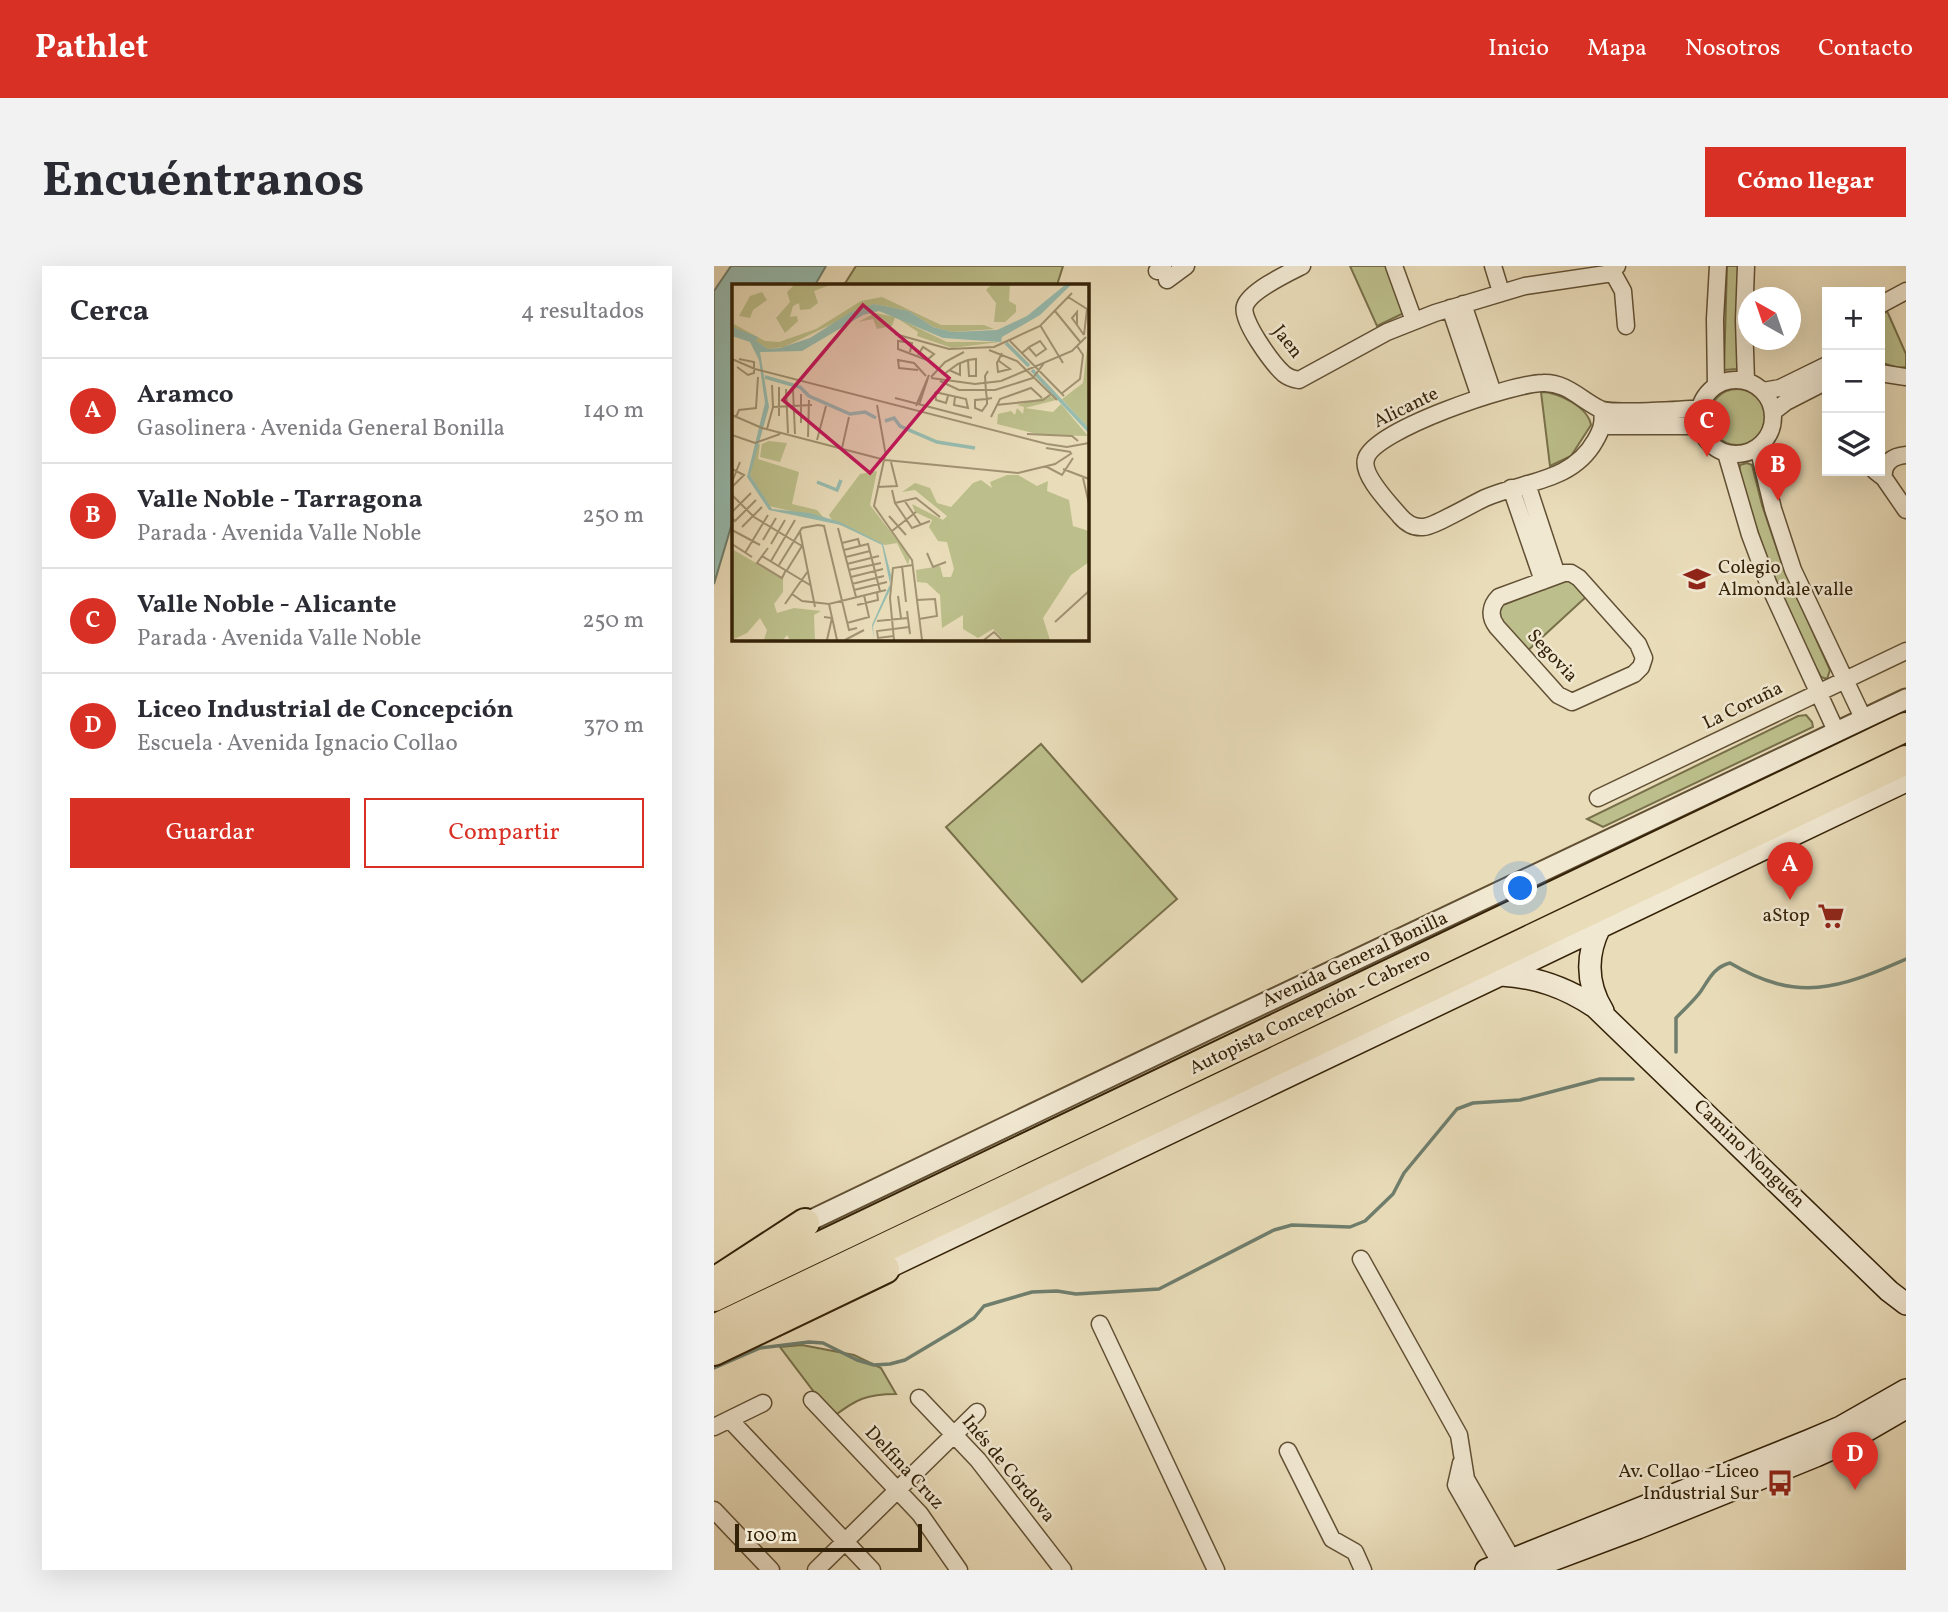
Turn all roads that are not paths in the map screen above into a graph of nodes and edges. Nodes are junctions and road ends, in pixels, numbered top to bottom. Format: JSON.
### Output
{"nodes":[{"id":1,"x":1302,"y":266,"type":"edge"},
{"id":2,"x":1394,"y":266,"type":"edge"},
{"id":3,"x":1493,"y":266,"type":"edge"},
{"id":4,"x":1718,"y":266,"type":"edge"},
{"id":5,"x":1746,"y":266,"type":"edge"},
{"id":6,"x":1614,"y":268,"type":"edge"},
{"id":7,"x":1906,"y":291,"type":"edge"},
{"id":8,"x":1502,"y":292,"type":"junction"},
{"id":9,"x":1885,"y":302,"type":"edge"},
{"id":10,"x":1456,"y":306,"type":"junction"},
{"id":11,"x":1414,"y":321,"type":"junction"},
{"id":12,"x":1626,"y":326,"type":"dead end"},
{"id":13,"x":1822,"y":367,"type":"edge"},
{"id":14,"x":1885,"y":374,"type":"edge"},
{"id":15,"x":1906,"y":377,"type":"edge"},
{"id":16,"x":1746,"y":381,"type":"junction"},
{"id":17,"x":1822,"y":384,"type":"edge"},
{"id":18,"x":1716,"y":386,"type":"junction"},
{"id":19,"x":1762,"y":391,"type":"junction"},
{"id":20,"x":1487,"y":395,"type":"junction"},
{"id":21,"x":1700,"y":408,"type":"junction"},
{"id":22,"x":1773,"y":412,"type":"junction"},
{"id":23,"x":1602,"y":418,"type":"junction"},
{"id":24,"x":1700,"y":426,"type":"junction"},
{"id":25,"x":1758,"y":447,"type":"junction"},
{"id":26,"x":1885,"y":451,"type":"edge"},
{"id":27,"x":1726,"y":453,"type":"junction"},
{"id":28,"x":1902,"y":456,"type":"edge"},
{"id":29,"x":1885,"y":466,"type":"edge"},
{"id":30,"x":1881,"y":476,"type":"edge"},
{"id":31,"x":1519,"y":486,"type":"junction"},
{"id":32,"x":1906,"y":510,"type":"edge"},
{"id":33,"x":1550,"y":578,"type":"junction"},
{"id":34,"x":1906,"y":651,"type":"edge"},
{"id":35,"x":1844,"y":680,"type":"junction"},
{"id":36,"x":1819,"y":693,"type":"junction"},
{"id":37,"x":1906,"y":699,"type":"edge"},
{"id":38,"x":1864,"y":720,"type":"junction"},
{"id":39,"x":1906,"y":727,"type":"edge"},
{"id":40,"x":1837,"y":733,"type":"junction"},
{"id":41,"x":1906,"y":760,"type":"edge"},
{"id":42,"x":1906,"y":781,"type":"edge"},
{"id":43,"x":1598,"y":798,"type":"dead end"},
{"id":44,"x":1600,"y":927,"type":"junction"},
{"id":45,"x":1499,"y":974,"type":"junction"},
{"id":46,"x":1608,"y":1018,"type":"junction"},
{"id":47,"x":805,"y":1223,"type":"joint"},
{"id":48,"x":1361,"y":1259,"type":"dead end"},
{"id":49,"x":885,"y":1269,"type":"joint"},
{"id":50,"x":714,"y":1282,"type":"edge"},
{"id":51,"x":714,"y":1297,"type":"edge"},
{"id":52,"x":1898,"y":1297,"type":"edge"},
{"id":53,"x":1906,"y":1317,"type":"edge"},
{"id":54,"x":1100,"y":1324,"type":"dead end"},
{"id":55,"x":714,"y":1329,"type":"edge"},
{"id":56,"x":714,"y":1350,"type":"edge"},
{"id":57,"x":1906,"y":1390,"type":"edge"},
{"id":58,"x":919,"y":1398,"type":"dead end"},
{"id":59,"x":812,"y":1400,"type":"dead end"},
{"id":60,"x":763,"y":1403,"type":"dead end"},
{"id":61,"x":1906,"y":1408,"type":"edge"},
{"id":62,"x":977,"y":1412,"type":"dead end"},
{"id":63,"x":730,"y":1420,"type":"junction"},
{"id":64,"x":1900,"y":1426,"type":"edge"},
{"id":65,"x":714,"y":1427,"type":"edge"},
{"id":66,"x":955,"y":1433,"type":"junction"},
{"id":67,"x":1847,"y":1442,"type":"junction"},
{"id":68,"x":1288,"y":1451,"type":"dead end"},
{"id":69,"x":898,"y":1490,"type":"junction"},
{"id":70,"x":714,"y":1510,"type":"edge"},
{"id":71,"x":846,"y":1542,"type":"junction"},
{"id":72,"x":1506,"y":1566,"type":"edge"},
{"id":73,"x":1060,"y":1569,"type":"edge"},
{"id":74,"x":771,"y":1570,"type":"edge"},
{"id":75,"x":816,"y":1570,"type":"edge"},
{"id":76,"x":872,"y":1570,"type":"edge"},
{"id":77,"x":959,"y":1570,"type":"edge"},
{"id":78,"x":1216,"y":1570,"type":"edge"},
{"id":79,"x":1363,"y":1570,"type":"edge"}],
"edges":[{"from":1,"to":11,"type":"street","name":"Jaen"},
{"from":2,"to":11,"type":"street"},
{"from":3,"to":8,"type":"street"},
{"from":4,"to":18,"type":"street"},
{"from":5,"to":16,"type":"street"},
{"from":6,"to":8,"type":"street","name":"Jaen"},
{"from":6,"to":12,"type":"street","name":"Jaen"},
{"from":7,"to":9,"type":"street"},
{"from":8,"to":10,"type":"street","name":"Jaen"},
{"from":10,"to":11,"type":"street","name":"Jaen"},
{"from":10,"to":20,"type":"street"},
{"from":13,"to":19,"type":"street"},
{"from":14,"to":15,"type":"street"},
{"from":16,"to":18,"type":"street"},
{"from":16,"to":19,"type":"street"},
{"from":17,"to":22,"type":"street"},
{"from":18,"to":21,"type":"street"},
{"from":19,"to":22,"type":"street"},
{"from":20,"to":23,"type":"street","name":"Alicante"},
{"from":20,"to":31,"type":"street","name":"Alicante"},
{"from":21,"to":23,"type":"street"},
{"from":21,"to":24,"type":"street"},
{"from":22,"to":25,"type":"street"},
{"from":23,"to":24,"type":"street"},
{"from":23,"to":31,"type":"street","name":"Alicante"},
{"from":24,"to":27,"type":"street"},
{"from":25,"to":27,"type":"street"},
{"from":25,"to":35,"type":"street"},
{"from":26,"to":28,"type":"street"},
{"from":27,"to":36,"type":"street"},
{"from":28,"to":29,"type":"street"},
{"from":30,"to":32,"type":"street"},
{"from":31,"to":33,"type":"street"},
{"from":33,"to":33,"type":"street","name":"Segovia"},
{"from":34,"to":35,"type":"street","name":"La Coruña"},
{"from":35,"to":36,"type":"street","name":"La Coruña"},
{"from":35,"to":38,"type":"street"},
{"from":36,"to":40,"type":"street"},
{"from":36,"to":43,"type":"street","name":"La Coruña"},
{"from":37,"to":38,"type":"street","name":"Avenida General Bonilla"},
{"from":38,"to":40,"type":"street","name":"Avenida General Bonilla"},
{"from":39,"to":51,"type":"highway","name":"Autopista Concepción - Cabrero"},
{"from":40,"to":47,"type":"street","name":"Avenida General Bonilla"},
{"from":41,"to":55,"type":"highway","name":"Autopista Concepción - Cabrero"},
{"from":42,"to":44,"type":"main road"},
{"from":44,"to":45,"type":"main road"},
{"from":44,"to":46,"type":"main road","name":"Camino Nonguén"},
{"from":45,"to":46,"type":"main road","name":"Camino Nonguén"},
{"from":45,"to":49,"type":"main road"},
{"from":46,"to":52,"type":"main road","name":"Camino Nonguén"},
{"from":47,"to":50,"type":"highway"},
{"from":48,"to":72,"type":"street"},
{"from":49,"to":56,"type":"highway"},
{"from":52,"to":53,"type":"main road","name":"Camino Nonguén"},
{"from":54,"to":78,"type":"street"},
{"from":57,"to":72,"type":"main road"},
{"from":58,"to":66,"type":"street","name":"Inés de Córdova"},
{"from":59,"to":69,"type":"street","name":"Delfina Cruz"},
{"from":60,"to":63,"type":"street"},
{"from":61,"to":67,"type":"main road"},
{"from":62,"to":66,"type":"street"},
{"from":63,"to":65,"type":"street"},
{"from":63,"to":71,"type":"street"},
{"from":64,"to":67,"type":"main road"},
{"from":66,"to":69,"type":"street"},
{"from":66,"to":73,"type":"street","name":"Inés de Córdova"},
{"from":67,"to":72,"type":"main road"},
{"from":68,"to":79,"type":"street"},
{"from":69,"to":71,"type":"street"},
{"from":69,"to":77,"type":"street","name":"Delfina Cruz"},
{"from":70,"to":74,"type":"street"},
{"from":71,"to":75,"type":"street"},
{"from":71,"to":76,"type":"street"}]}
